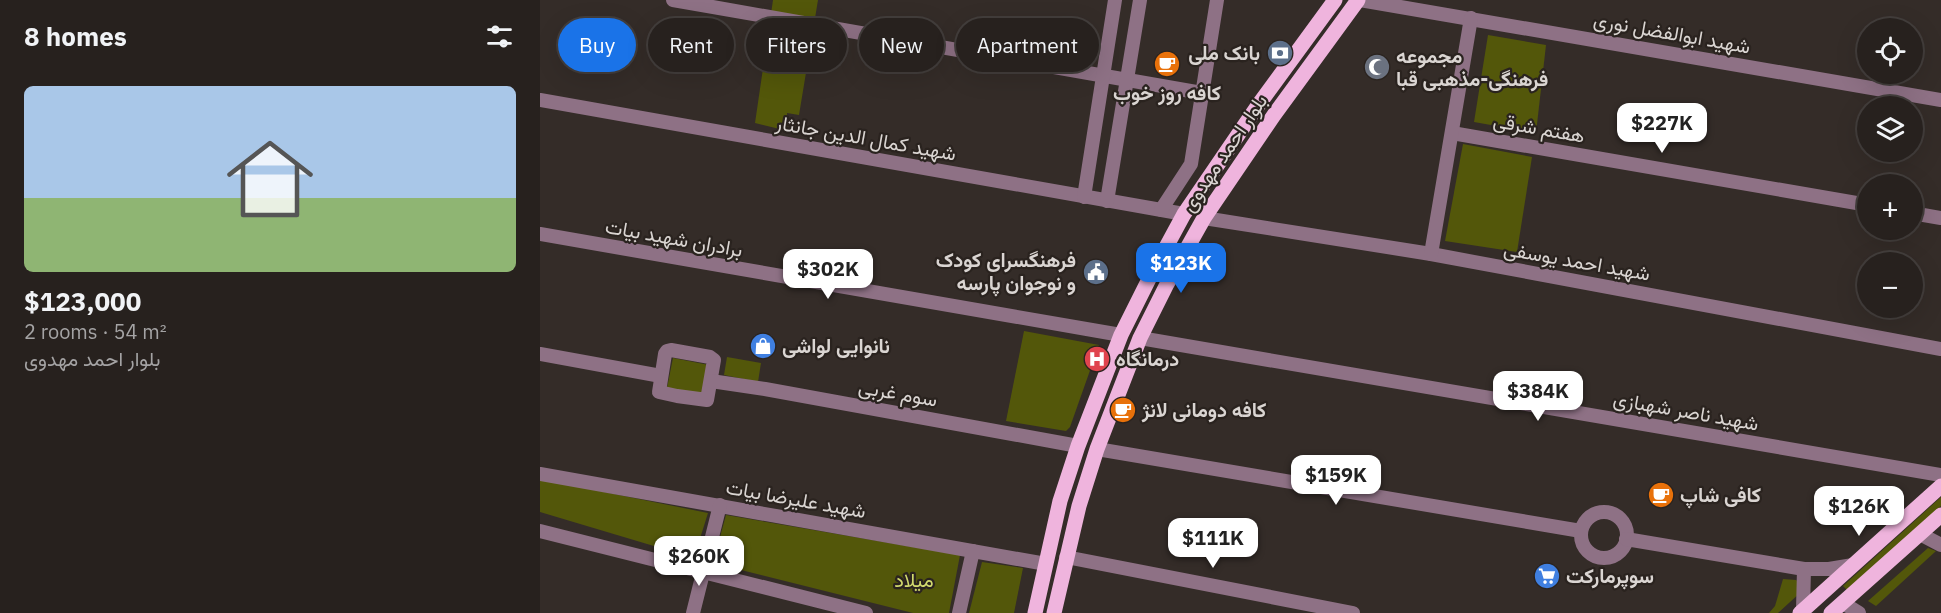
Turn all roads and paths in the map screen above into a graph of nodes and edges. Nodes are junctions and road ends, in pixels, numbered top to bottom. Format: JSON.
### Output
{"nodes":[{"id":1,"x":673,"y":0,"type":"edge"},
{"id":2,"x":1115,"y":0,"type":"edge"},
{"id":3,"x":1140,"y":0,"type":"edge"},
{"id":4,"x":1217,"y":0,"type":"edge"},
{"id":5,"x":1335,"y":0,"type":"edge"},
{"id":6,"x":1359,"y":0,"type":"edge"},
{"id":7,"x":1472,"y":18,"type":"junction"},
{"id":8,"x":1103,"y":75,"type":"junction"},
{"id":9,"x":1127,"y":79,"type":"junction"},
{"id":10,"x":1202,"y":93,"type":"junction"},
{"id":11,"x":540,"y":100,"type":"edge"},
{"id":12,"x":1941,"y":100,"type":"edge"},
{"id":13,"x":1452,"y":133,"type":"junction"},
{"id":14,"x":1084,"y":196,"type":"junction"},
{"id":15,"x":1107,"y":201,"type":"junction"},
{"id":16,"x":1857,"y":203,"type":"edge"},
{"id":17,"x":1161,"y":210,"type":"junction"},
{"id":18,"x":1184,"y":214,"type":"junction"},
{"id":19,"x":1923,"y":215,"type":"edge"},
{"id":20,"x":1204,"y":218,"type":"junction"},
{"id":21,"x":1941,"y":218,"type":"edge"},
{"id":22,"x":540,"y":234,"type":"edge"},
{"id":23,"x":1431,"y":254,"type":"junction"},
{"id":24,"x":1121,"y":335,"type":"junction"},
{"id":25,"x":1140,"y":338,"type":"junction"},
{"id":26,"x":1941,"y":349,"type":"edge"},
{"id":27,"x":540,"y":354,"type":"edge"},
{"id":28,"x":661,"y":376,"type":"junction"},
{"id":29,"x":711,"y":381,"type":"junction"},
{"id":30,"x":1078,"y":446,"type":"junction"},
{"id":31,"x":1096,"y":449,"type":"junction"},
{"id":32,"x":540,"y":474,"type":"edge"},
{"id":33,"x":1941,"y":475,"type":"edge"},
{"id":34,"x":1941,"y":486,"type":"edge"},
{"id":35,"x":720,"y":505,"type":"junction"},
{"id":36,"x":1941,"y":515,"type":"edge"},
{"id":37,"x":540,"y":531,"type":"edge"},
{"id":38,"x":1581,"y":531,"type":"junction"},
{"id":39,"x":1920,"y":534,"type":"junction"},
{"id":40,"x":1626,"y":539,"type":"junction"},
{"id":41,"x":1941,"y":545,"type":"edge"},
{"id":42,"x":973,"y":551,"type":"junction"},
{"id":43,"x":1066,"y":557,"type":"junction"},
{"id":44,"x":1046,"y":564,"type":"junction"},
{"id":45,"x":1853,"y":565,"type":"junction"},
{"id":46,"x":1804,"y":569,"type":"junction"},
{"id":47,"x":702,"y":572,"type":"junction"},
{"id":48,"x":1826,"y":590,"type":"junction"},
{"id":49,"x":1837,"y":608,"type":"edge"},
{"id":50,"x":1801,"y":612,"type":"edge"},
{"id":51,"x":693,"y":613,"type":"edge"},
{"id":52,"x":866,"y":613,"type":"edge"},
{"id":53,"x":959,"y":613,"type":"edge"},
{"id":54,"x":1035,"y":613,"type":"edge"},
{"id":55,"x":1054,"y":613,"type":"edge"},
{"id":56,"x":1353,"y":613,"type":"edge"},
{"id":57,"x":1859,"y":613,"type":"edge"}],
"edges":[{"from":1,"to":8,"type":"street"},
{"from":2,"to":8,"type":"street"},
{"from":3,"to":9,"type":"street"},
{"from":4,"to":10,"type":"street"},
{"from":5,"to":18,"type":"main road","name":"بلوار احمد مهدوی"},
{"from":6,"to":7,"type":"street","name":"شهید ابوالفضل نوری"},
{"from":6,"to":20,"type":"main road","name":"بلوار احمد مهدوی"},
{"from":7,"to":12,"type":"street","name":"شهید ابوالفضل نوری"},
{"from":7,"to":13,"type":"street"},
{"from":8,"to":9,"type":"street"},
{"from":8,"to":14,"type":"street"},
{"from":9,"to":10,"type":"street"},
{"from":9,"to":15,"type":"street"},
{"from":10,"to":17,"type":"street"},
{"from":11,"to":14,"type":"street","name":"شهید کمال الدین جانثار"},
{"from":13,"to":16,"type":"street","name":"هفتم شرقی"},
{"from":13,"to":23,"type":"street"},
{"from":14,"to":15,"type":"street","name":"شهید کمال الدین جانثار"},
{"from":15,"to":17,"type":"street","name":"شهید کمال الدین جانثار"},
{"from":17,"to":18,"type":"street","name":"شهید کمال الدین جانثار"},
{"from":18,"to":20,"type":"main road"},
{"from":18,"to":24,"type":"main road","name":"بلوار احمد مهدوی"},
{"from":19,"to":21,"type":"street"},
{"from":20,"to":23,"type":"street","name":"شهید احمد یوسفی"},
{"from":20,"to":25,"type":"main road","name":"بلوار احمد مهدوی"},
{"from":22,"to":24,"type":"street","name":"برادران شهید بیات"},
{"from":23,"to":26,"type":"street","name":"شهید احمد یوسفی"},
{"from":24,"to":30,"type":"main road","name":"بلوار احمد مهدوی"},
{"from":25,"to":31,"type":"main road","name":"بلوار احمد مهدوی"},
{"from":25,"to":33,"type":"street","name":"شهید ناصر شهبازی"},
{"from":27,"to":28,"type":"street"},
{"from":28,"to":29,"type":"street"},
{"from":28,"to":29,"type":"street"},
{"from":29,"to":30,"type":"street","name":"سوم غربی"},
{"from":30,"to":31,"type":"main road"},
{"from":30,"to":44,"type":"main road","name":"بلوار احمد مهدوی"},
{"from":31,"to":38,"type":"street"},
{"from":31,"to":43,"type":"main road","name":"بلوار احمد مهدوی"},
{"from":32,"to":35,"type":"street","name":"شهید علیرضا بیات"},
{"from":34,"to":45,"type":"main road"},
{"from":35,"to":42,"type":"street","name":"شهید علیرضا بیات"},
{"from":35,"to":47,"type":"street"},
{"from":36,"to":39,"type":"main road"},
{"from":37,"to":47,"type":"street"},
{"from":38,"to":40,"type":"street"},
{"from":38,"to":40,"type":"street"},
{"from":39,"to":41,"type":"street"},
{"from":39,"to":49,"type":"main road"},
{"from":40,"to":46,"type":"street"},
{"from":42,"to":44,"type":"street","name":"شهید علیرضا بیات"},
{"from":42,"to":53,"type":"street"},
{"from":43,"to":55,"type":"main road","name":"بلوار احمد مهدوی"},
{"from":43,"to":56,"type":"street"},
{"from":44,"to":54,"type":"main road","name":"بلوار احمد مهدوی"},
{"from":45,"to":46,"type":"street"},
{"from":45,"to":48,"type":"main road"},
{"from":46,"to":50,"type":"street"},
{"from":47,"to":51,"type":"street"},
{"from":47,"to":52,"type":"street"},
{"from":48,"to":49,"type":"main road"},
{"from":48,"to":50,"type":"main road"},
{"from":49,"to":57,"type":"street"}]}
